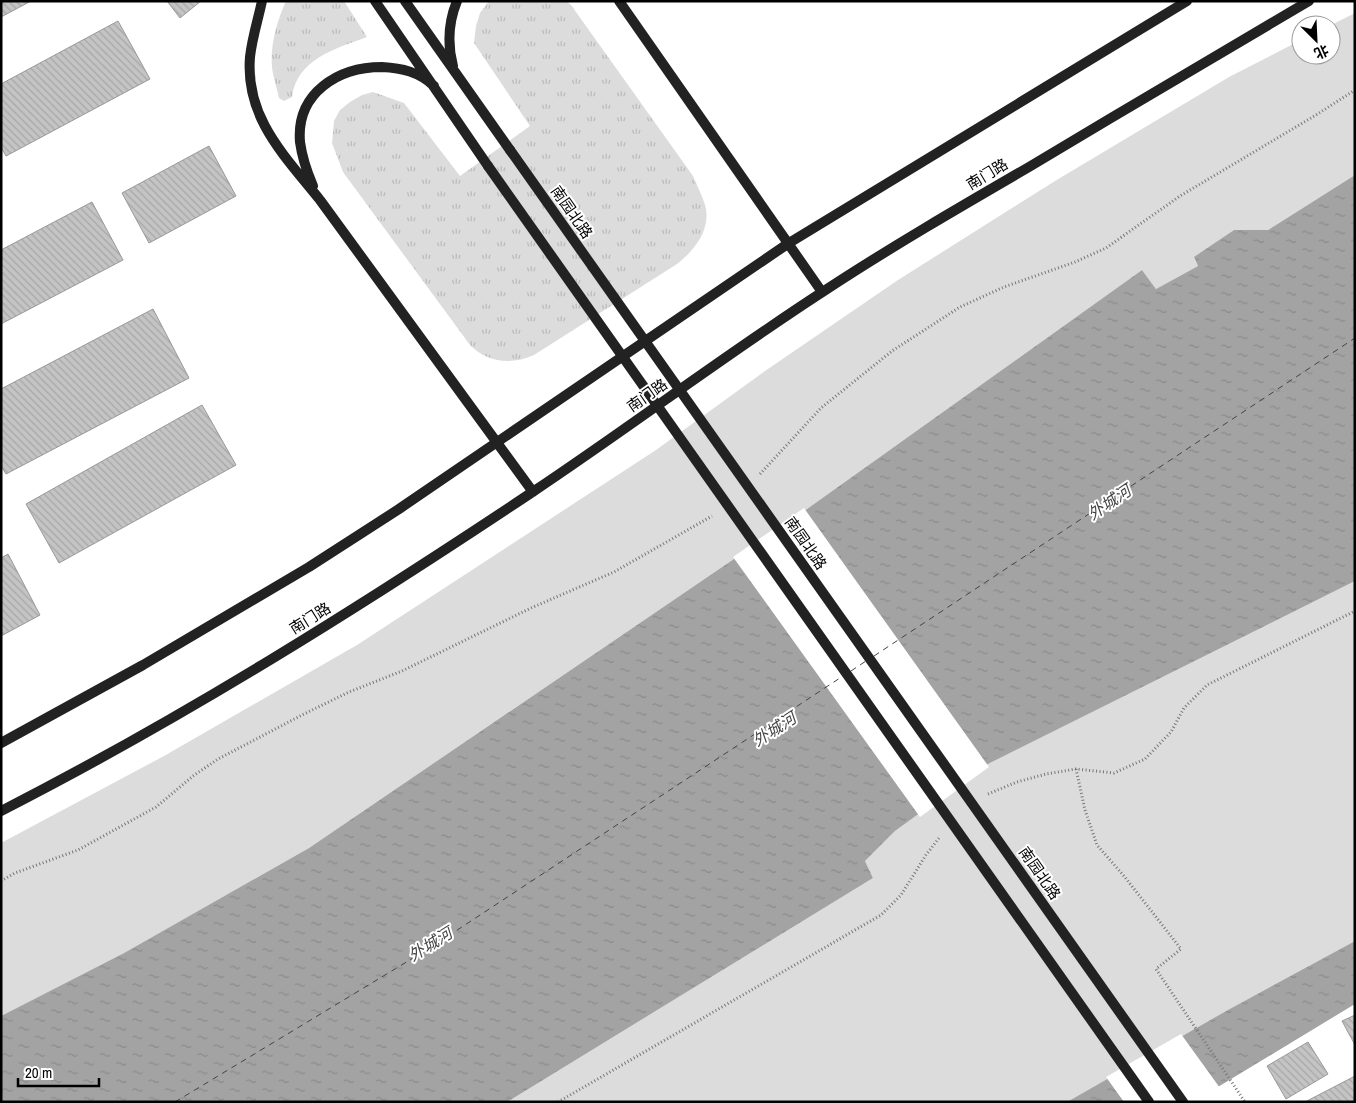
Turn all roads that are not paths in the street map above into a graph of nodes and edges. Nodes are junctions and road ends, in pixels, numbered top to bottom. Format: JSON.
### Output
{"nodes":[{"id":1,"x":262,"y":1,"type":"edge"},
{"id":2,"x":375,"y":1,"type":"edge"},
{"id":3,"x":405,"y":1,"type":"edge"},
{"id":4,"x":457,"y":1,"type":"edge"},
{"id":5,"x":619,"y":1,"type":"edge"},
{"id":6,"x":1187,"y":1,"type":"edge"},
{"id":7,"x":1309,"y":1,"type":"edge"},
{"id":8,"x":454,"y":72,"type":"junction"},
{"id":9,"x":434,"y":86,"type":"junction"},
{"id":10,"x":320,"y":200,"type":"junction"},
{"id":11,"x":789,"y":243,"type":"junction"},
{"id":12,"x":822,"y":292,"type":"junction"},
{"id":13,"x":496,"y":442,"type":"junction"},
{"id":14,"x":532,"y":492,"type":"junction"},
{"id":15,"x":1,"y":742,"type":"edge"},
{"id":16,"x":1,"y":810,"type":"edge"},
{"id":17,"x":1150,"y":1102,"type":"edge"},
{"id":18,"x":1183,"y":1102,"type":"edge"}],
"edges":[{"from":1,"to":10,"type":"main road"},
{"from":2,"to":9,"type":"main road"},
{"from":3,"to":8,"type":"main road","name":"南园北路"},
{"from":4,"to":8,"type":"main road"},
{"from":5,"to":11,"type":"main road"},
{"from":6,"to":11,"type":"main road"},
{"from":7,"to":12,"type":"main road","name":"南门路"},
{"from":8,"to":18,"type":"main road","name":"南园北路","bridge":true},
{"from":9,"to":10,"type":"main road"},
{"from":9,"to":17,"type":"main road","bridge":true},
{"from":10,"to":13,"type":"main road"},
{"from":11,"to":12,"type":"main road"},
{"from":11,"to":13,"type":"main road"},
{"from":12,"to":14,"type":"main road","name":"南门路"},
{"from":13,"to":14,"type":"main road"},
{"from":13,"to":15,"type":"main road"},
{"from":14,"to":16,"type":"main road","name":"南门路"}]}
